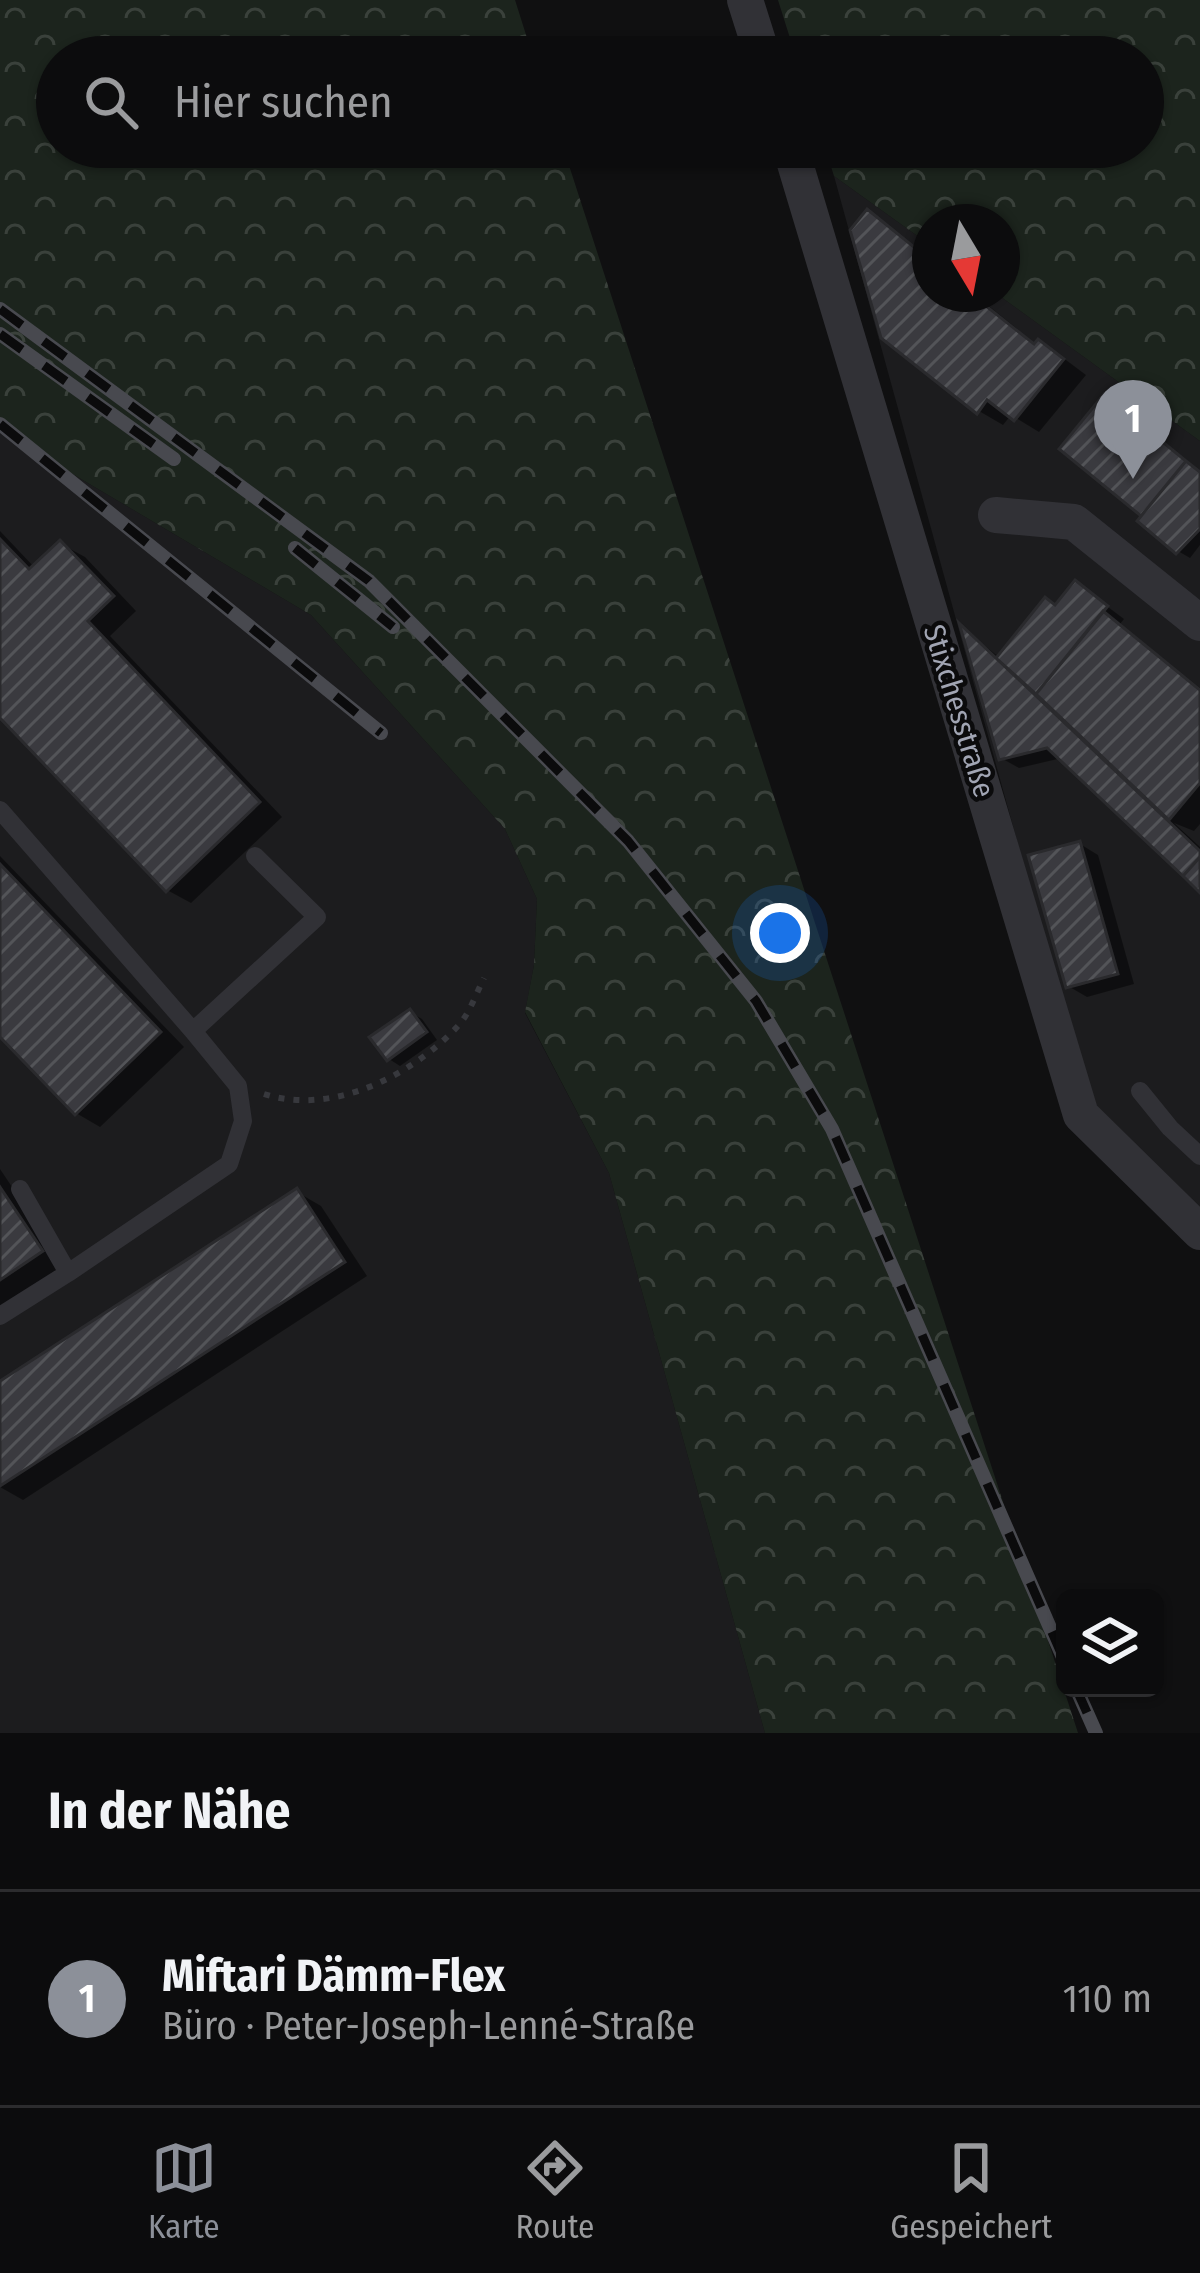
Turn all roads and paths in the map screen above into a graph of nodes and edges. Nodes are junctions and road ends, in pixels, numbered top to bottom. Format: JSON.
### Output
{"nodes":[{"id":1,"x":746,"y":0,"type":"edge"},
{"id":2,"x":757,"y":36,"type":"edge"},
{"id":3,"x":796,"y":168,"type":"edge"},
{"id":4,"x":996,"y":515,"type":"dead end"},
{"id":5,"x":1200,"y":622,"type":"edge"},
{"id":6,"x":0,"y":810,"type":"edge"},
{"id":7,"x":255,"y":856,"type":"dead end"},
{"id":8,"x":484,"y":978,"type":"dead end"},
{"id":9,"x":193,"y":1031,"type":"junction"},
{"id":10,"x":238,"y":1086,"type":"junction"},
{"id":11,"x":1140,"y":1091,"type":"dead end"},
{"id":12,"x":1200,"y":1156,"type":"edge"},
{"id":13,"x":20,"y":1189,"type":"dead end"},
{"id":14,"x":1200,"y":1232,"type":"edge"},
{"id":15,"x":68,"y":1273,"type":"junction"},
{"id":16,"x":0,"y":1316,"type":"edge"}],
"edges":[{"from":1,"to":2,"type":"street"},
{"from":3,"to":14,"type":"street","name":"Stixchesstraße"},
{"from":4,"to":5,"type":"street"},
{"from":6,"to":9,"type":"lane"},
{"from":7,"to":9,"type":"lane"},
{"from":8,"to":10,"type":"path"},
{"from":9,"to":10,"type":"lane"},
{"from":10,"to":15,"type":"lane"},
{"from":11,"to":12,"type":"lane"},
{"from":13,"to":15,"type":"lane"},
{"from":15,"to":16,"type":"lane"}]}
